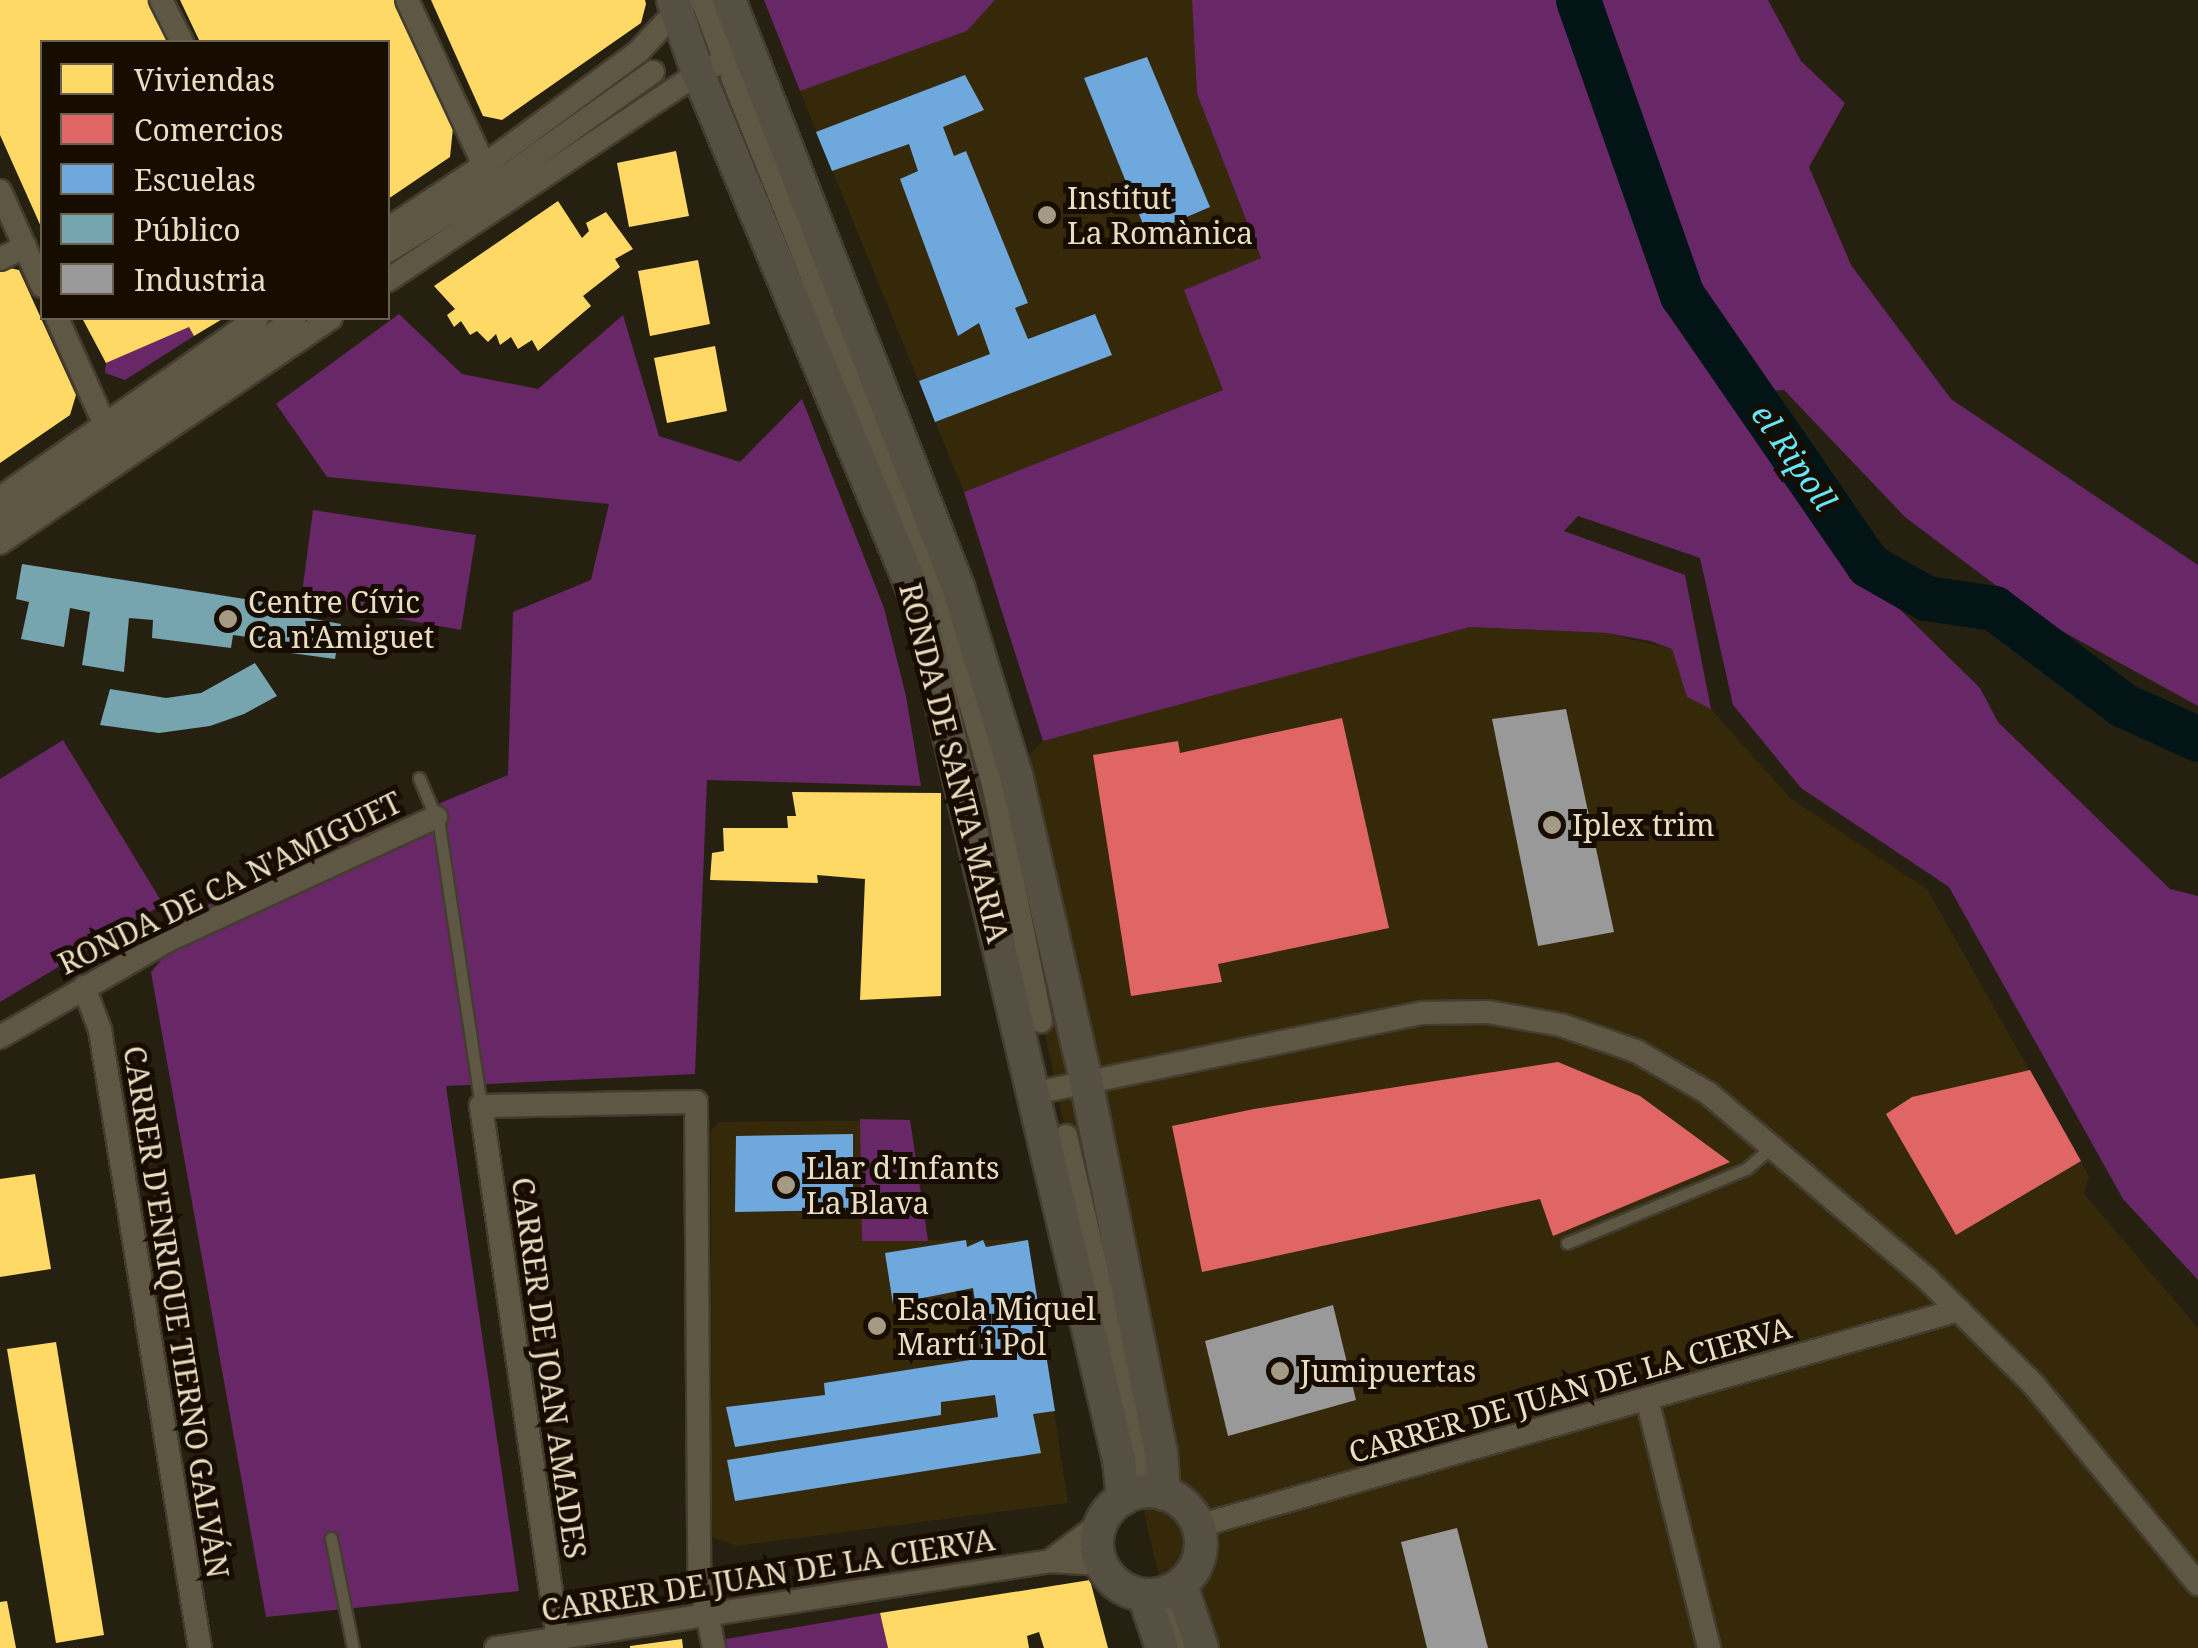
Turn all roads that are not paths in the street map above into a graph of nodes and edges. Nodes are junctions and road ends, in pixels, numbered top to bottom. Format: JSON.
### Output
{"nodes":[{"id":1,"x":161,"y":0,"type":"edge"},
{"id":2,"x":408,"y":0,"type":"edge"},
{"id":3,"x":694,"y":3,"type":"edge"},
{"id":4,"x":181,"y":40,"type":"edge"},
{"id":5,"x":724,"y":59,"type":"junction"},
{"id":6,"x":652,"y":72,"type":"dead end"},
{"id":7,"x":732,"y":77,"type":"dead end"},
{"id":8,"x":494,"y":184,"type":"junction"},
{"id":9,"x":0,"y":190,"type":"edge"},
{"id":10,"x":390,"y":228,"type":"edge"},
{"id":11,"x":25,"y":247,"type":"junction"},
{"id":12,"x":390,"y":249,"type":"edge"},
{"id":13,"x":0,"y":259,"type":"edge"},
{"id":14,"x":390,"y":278,"type":"edge"},
{"id":15,"x":40,"y":281,"type":"edge"},
{"id":16,"x":58,"y":320,"type":"edge"},
{"id":17,"x":255,"y":320,"type":"edge"},
{"id":18,"x":292,"y":320,"type":"edge"},
{"id":19,"x":323,"y":320,"type":"edge"},
{"id":20,"x":113,"y":444,"type":"junction"},
{"id":21,"x":0,"y":498,"type":"edge"},
{"id":22,"x":0,"y":521,"type":"edge"},
{"id":23,"x":0,"y":543,"type":"edge"},
{"id":24,"x":419,"y":778,"type":"dead end"},
{"id":25,"x":436,"y":818,"type":"junction"},
{"id":26,"x":84,"y":987,"type":"junction"},
{"id":27,"x":1042,"y":1021,"type":"dead end"},
{"id":28,"x":0,"y":1037,"type":"edge"},
{"id":29,"x":1086,"y":1081,"type":"junction"},
{"id":30,"x":1035,"y":1093,"type":"junction"},
{"id":31,"x":481,"y":1106,"type":"junction"},
{"id":32,"x":1066,"y":1136,"type":"dead end"},
{"id":33,"x":1772,"y":1146,"type":"junction"},
{"id":34,"x":1567,"y":1243,"type":"dead end"},
{"id":35,"x":1958,"y":1310,"type":"junction"},
{"id":36,"x":1647,"y":1399,"type":"junction"},
{"id":37,"x":1133,"y":1502,"type":"junction"},
{"id":38,"x":1198,"y":1526,"type":"junction"},
{"id":39,"x":331,"y":1538,"type":"dead end"},
{"id":40,"x":1050,"y":1561,"type":"junction"},
{"id":41,"x":1102,"y":1564,"type":"junction"},
{"id":42,"x":2198,"y":1584,"type":"edge"},
{"id":43,"x":1162,"y":1591,"type":"junction"},
{"id":44,"x":706,"y":1616,"type":"junction"},
{"id":45,"x":558,"y":1638,"type":"junction"},
{"id":46,"x":200,"y":1648,"type":"edge"},
{"id":47,"x":353,"y":1648,"type":"edge"},
{"id":48,"x":496,"y":1648,"type":"edge"},
{"id":49,"x":714,"y":1648,"type":"edge"},
{"id":50,"x":1162,"y":1648,"type":"edge"},
{"id":51,"x":1181,"y":1648,"type":"edge"},
{"id":52,"x":1202,"y":1648,"type":"edge"},
{"id":53,"x":1709,"y":1648,"type":"edge"}],
"edges":[{"from":1,"to":4,"type":"street"},
{"from":2,"to":8,"type":"street"},
{"from":3,"to":5,"type":"street","name":"RONDA DE SANTA MARIA"},
{"from":3,"to":5,"type":"street","name":"RONDA DE SANTA MARIA"},
{"from":3,"to":8,"type":"street"},
{"from":5,"to":8,"type":"street"},
{"from":5,"to":29,"type":"street","name":"RONDA DE SANTA MARIA"},
{"from":5,"to":30,"type":"street","name":"RONDA DE SANTA MARIA"},
{"from":6,"to":8,"type":"street"},
{"from":7,"to":27,"type":"street","name":"RONDA DE SANTA MARIA"},
{"from":8,"to":10,"type":"street"},
{"from":8,"to":12,"type":"street"},
{"from":8,"to":14,"type":"street"},
{"from":9,"to":11,"type":"street"},
{"from":11,"to":13,"type":"street"},
{"from":11,"to":15,"type":"street"},
{"from":16,"to":20,"type":"street"},
{"from":17,"to":20,"type":"street"},
{"from":18,"to":20,"type":"street"},
{"from":19,"to":20,"type":"street"},
{"from":20,"to":21,"type":"street"},
{"from":20,"to":22,"type":"street"},
{"from":20,"to":23,"type":"street"},
{"from":24,"to":25,"type":"lane"},
{"from":25,"to":26,"type":"street","name":"RONDA DE CA N'AMIGUET"},
{"from":25,"to":31,"type":"lane"},
{"from":26,"to":28,"type":"street","name":"RONDA DE CA N'AMIGUET"},
{"from":26,"to":46,"type":"street","name":"CARRER D'ENRIQUE TIERNO GALVÁN"},
{"from":29,"to":30,"type":"street"},
{"from":29,"to":33,"type":"street"},
{"from":29,"to":37,"type":"street","name":"RONDA DE SANTA MARIA"},
{"from":30,"to":37,"type":"street","name":"RONDA DE SANTA MARIA"},
{"from":31,"to":44,"type":"street"},
{"from":31,"to":45,"type":"street","name":"CARRER DE JOAN AMADES"},
{"from":32,"to":37,"type":"street"},
{"from":33,"to":34,"type":"lane"},
{"from":33,"to":35,"type":"street"},
{"from":35,"to":36,"type":"street","name":"CARRER DE JUAN DE LA CIERVA"},
{"from":35,"to":42,"type":"street"},
{"from":36,"to":38,"type":"street","name":"CARRER DE JUAN DE LA CIERVA"},
{"from":36,"to":53,"type":"street"},
{"from":37,"to":38,"type":"street"},
{"from":37,"to":40,"type":"street","name":"CARRER DE JUAN DE LA CIERVA"},
{"from":37,"to":41,"type":"street"},
{"from":38,"to":43,"type":"street"},
{"from":39,"to":47,"type":"lane"},
{"from":40,"to":41,"type":"street","name":"CARRER DE JUAN DE LA CIERVA"},
{"from":40,"to":44,"type":"street","name":"CARRER DE JUAN DE LA CIERVA"},
{"from":41,"to":43,"type":"street"},
{"from":43,"to":50,"type":"street"},
{"from":43,"to":51,"type":"street"},
{"from":43,"to":52,"type":"street"},
{"from":44,"to":45,"type":"street","name":"CARRER DE JUAN DE LA CIERVA"},
{"from":44,"to":49,"type":"street"},
{"from":45,"to":48,"type":"street","name":"CARRER DE JUAN DE LA CIERVA"}]}
